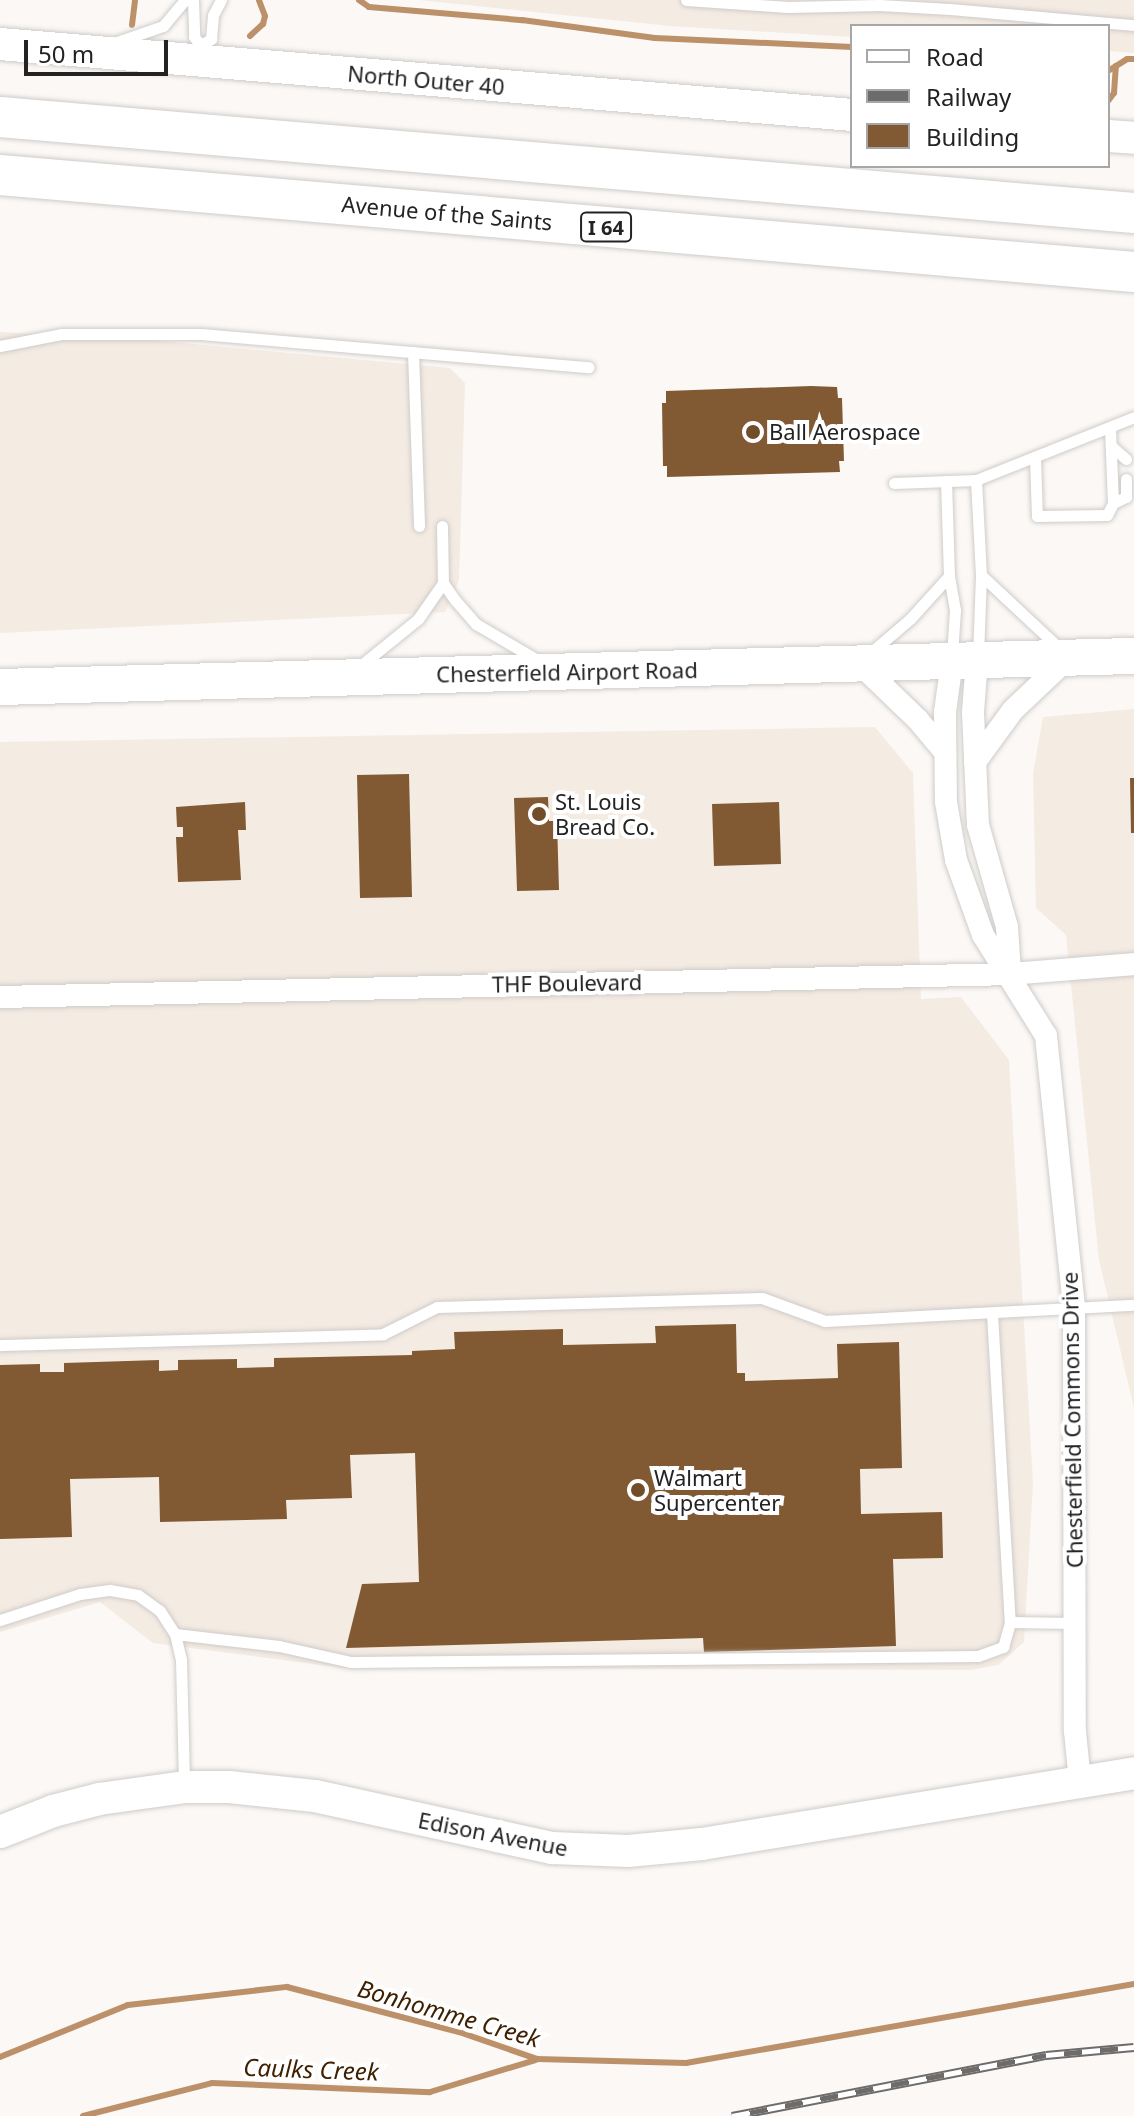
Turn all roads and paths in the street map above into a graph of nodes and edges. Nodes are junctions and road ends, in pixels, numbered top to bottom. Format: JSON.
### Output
{"nodes":[{"id":1,"x":185,"y":0,"type":"edge"},
{"id":2,"x":193,"y":0,"type":"edge"},
{"id":3,"x":213,"y":0,"type":"edge"},
{"id":4,"x":221,"y":0,"type":"edge"},
{"id":5,"x":686,"y":0,"type":"edge"},
{"id":6,"x":213,"y":15,"type":"junction"},
{"id":7,"x":1080,"y":24,"type":"edge"},
{"id":8,"x":1110,"y":25,"type":"edge"},
{"id":9,"x":1134,"y":25,"type":"edge"},
{"id":10,"x":0,"y":44,"type":"edge"},
{"id":11,"x":47,"y":48,"type":"junction"},
{"id":12,"x":201,"y":53,"type":"junction"},
{"id":13,"x":850,"y":115,"type":"edge"},
{"id":14,"x":0,"y":117,"type":"edge"},
{"id":15,"x":1110,"y":136,"type":"edge"},
{"id":16,"x":1134,"y":138,"type":"edge"},
{"id":17,"x":0,"y":175,"type":"edge"},
{"id":18,"x":77,"y":182,"type":"junction"},
{"id":19,"x":0,"y":187,"type":"edge"},
{"id":20,"x":1134,"y":213,"type":"edge"},
{"id":21,"x":1134,"y":272,"type":"edge"},
{"id":22,"x":0,"y":346,"type":"edge"},
{"id":23,"x":413,"y":352,"type":"junction"},
{"id":24,"x":589,"y":367,"type":"dead end"},
{"id":25,"x":1134,"y":417,"type":"edge"},
{"id":26,"x":1110,"y":427,"type":"junction"},
{"id":27,"x":1111,"y":446,"type":"junction"},
{"id":28,"x":1035,"y":457,"type":"junction"},
{"id":29,"x":1126,"y":459,"type":"dead end"},
{"id":30,"x":1126,"y":479,"type":"dead end"},
{"id":31,"x":976,"y":480,"type":"junction"},
{"id":32,"x":946,"y":481,"type":"junction"},
{"id":33,"x":894,"y":483,"type":"dead end"},
{"id":34,"x":1113,"y":503,"type":"junction"},
{"id":35,"x":419,"y":526,"type":"dead end"},
{"id":36,"x":442,"y":526,"type":"dead end"},
{"id":37,"x":981,"y":575,"type":"junction"},
{"id":38,"x":949,"y":576,"type":"junction"},
{"id":39,"x":443,"y":583,"type":"junction"},
{"id":40,"x":1134,"y":656,"type":"edge"},
{"id":41,"x":1069,"y":657,"type":"junction"},
{"id":42,"x":964,"y":660,"type":"junction"},
{"id":43,"x":859,"y":663,"type":"junction"},
{"id":44,"x":560,"y":673,"type":"junction"},
{"id":45,"x":346,"y":677,"type":"junction"},
{"id":46,"x":0,"y":687,"type":"edge"},
{"id":47,"x":945,"y":752,"type":"junction"},
{"id":48,"x":975,"y":762,"type":"junction"},
{"id":49,"x":1134,"y":964,"type":"edge"},
{"id":50,"x":1010,"y":974,"type":"junction"},
{"id":51,"x":0,"y":997,"type":"edge"},
{"id":52,"x":1134,"y":1305,"type":"edge"},
{"id":53,"x":1074,"y":1309,"type":"junction"},
{"id":54,"x":992,"y":1313,"type":"junction"},
{"id":55,"x":0,"y":1345,"type":"edge"},
{"id":56,"x":0,"y":1620,"type":"edge"},
{"id":57,"x":1010,"y":1622,"type":"junction"},
{"id":58,"x":1075,"y":1623,"type":"junction"},
{"id":59,"x":175,"y":1634,"type":"junction"},
{"id":60,"x":1134,"y":1773,"type":"edge"},
{"id":61,"x":1080,"y":1782,"type":"junction"},
{"id":62,"x":184,"y":1787,"type":"junction"},
{"id":63,"x":0,"y":1832,"type":"edge"}],
"edges":[{"from":1,"to":11,"type":"lane"},
{"from":2,"to":12,"type":"lane"},
{"from":3,"to":6,"type":"lane"},
{"from":4,"to":6,"type":"lane"},
{"from":5,"to":7,"type":"lane"},
{"from":6,"to":12,"type":"lane"},
{"from":8,"to":9,"type":"lane"},
{"from":10,"to":11,"type":"street","name":"North Outer 40"},
{"from":11,"to":12,"type":"street","name":"North Outer 40"},
{"from":12,"to":13,"type":"street","name":"North Outer 40"},
{"from":14,"to":20,"type":"highway"},
{"from":15,"to":16,"type":"street"},
{"from":17,"to":18,"type":"highway","name":"Avenue of the Saints","number":"I 64"},
{"from":18,"to":19,"type":"highway"},
{"from":18,"to":21,"type":"highway","name":"Avenue of the Saints","number":"I 64"},
{"from":22,"to":23,"type":"lane"},
{"from":23,"to":24,"type":"lane"},
{"from":23,"to":35,"type":"lane"},
{"from":25,"to":26,"type":"lane"},
{"from":26,"to":27,"type":"lane"},
{"from":26,"to":28,"type":"lane"},
{"from":27,"to":29,"type":"lane"},
{"from":27,"to":34,"type":"lane"},
{"from":28,"to":31,"type":"lane"},
{"from":28,"to":34,"type":"lane"},
{"from":30,"to":34,"type":"lane"},
{"from":31,"to":32,"type":"lane"},
{"from":31,"to":37,"type":"lane"},
{"from":32,"to":33,"type":"lane"},
{"from":32,"to":38,"type":"lane"},
{"from":36,"to":39,"type":"lane"},
{"from":37,"to":41,"type":"lane"},
{"from":37,"to":42,"type":"lane"},
{"from":38,"to":42,"type":"lane"},
{"from":38,"to":43,"type":"lane"},
{"from":39,"to":44,"type":"lane"},
{"from":39,"to":45,"type":"lane"},
{"from":40,"to":41,"type":"main road","name":"Chesterfield Airport Road"},
{"from":41,"to":42,"type":"main road","name":"Chesterfield Airport Road"},
{"from":41,"to":48,"type":"street"},
{"from":42,"to":43,"type":"main road","name":"Chesterfield Airport Road"},
{"from":42,"to":47,"type":"street","name":"Chesterfield Commons Drive"},
{"from":42,"to":48,"type":"street","name":"Chesterfield Commons Drive"},
{"from":43,"to":44,"type":"main road","name":"Chesterfield Airport Road"},
{"from":43,"to":47,"type":"street"},
{"from":44,"to":45,"type":"main road","name":"Chesterfield Airport Road"},
{"from":45,"to":46,"type":"main road","name":"Chesterfield Airport Road"},
{"from":47,"to":50,"type":"street","name":"Chesterfield Commons Drive"},
{"from":48,"to":50,"type":"street","name":"Chesterfield Commons Drive"},
{"from":49,"to":50,"type":"street","name":"THF Boulevard"},
{"from":50,"to":51,"type":"street","name":"THF Boulevard"},
{"from":50,"to":53,"type":"street","name":"Chesterfield Commons Drive"},
{"from":52,"to":53,"type":"lane"},
{"from":53,"to":54,"type":"lane"},
{"from":53,"to":58,"type":"street","name":"Chesterfield Commons Drive"},
{"from":54,"to":55,"type":"lane"},
{"from":54,"to":57,"type":"lane"},
{"from":56,"to":59,"type":"lane"},
{"from":57,"to":58,"type":"lane"},
{"from":57,"to":59,"type":"lane"},
{"from":58,"to":61,"type":"street","name":"Chesterfield Commons Drive"},
{"from":59,"to":62,"type":"lane"},
{"from":60,"to":61,"type":"street","name":"Edison Avenue"},
{"from":61,"to":62,"type":"street","name":"Edison Avenue"},
{"from":62,"to":63,"type":"street","name":"Edison Avenue"}]}
